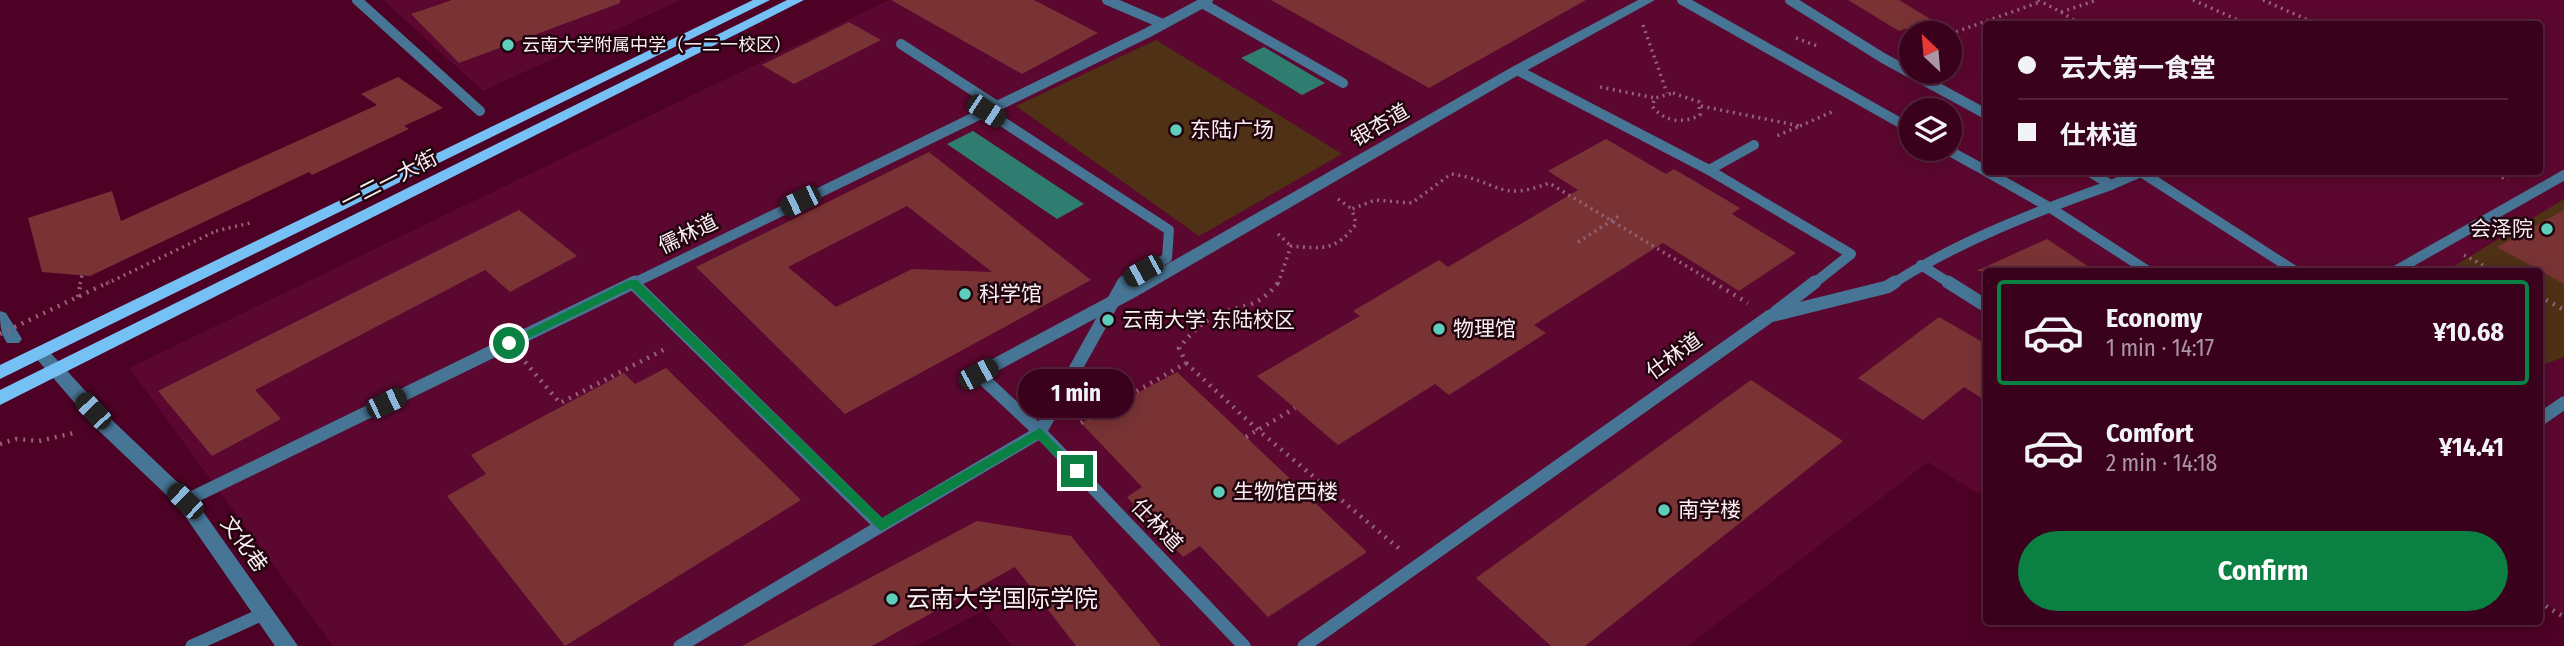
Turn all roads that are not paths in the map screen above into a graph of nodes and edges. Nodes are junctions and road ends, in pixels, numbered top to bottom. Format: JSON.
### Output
{"nodes":[{"id":1,"x":357,"y":0,"type":"edge"},
{"id":2,"x":763,"y":0,"type":"edge"},
{"id":3,"x":797,"y":0,"type":"edge"},
{"id":4,"x":1107,"y":0,"type":"edge"},
{"id":5,"x":1682,"y":0,"type":"edge"},
{"id":6,"x":1790,"y":0,"type":"edge"},
{"id":7,"x":1205,"y":2,"type":"edge"},
{"id":8,"x":1642,"y":3,"type":"edge"},
{"id":9,"x":1163,"y":24,"type":"junction"},
{"id":10,"x":901,"y":44,"type":"dead end"},
{"id":11,"x":1517,"y":70,"type":"junction"},
{"id":12,"x":1343,"y":83,"type":"dead end"},
{"id":13,"x":992,"y":109,"type":"junction"},
{"id":14,"x":480,"y":111,"type":"dead end"},
{"id":15,"x":1983,"y":112,"type":"edge"},
{"id":16,"x":1899,"y":122,"type":"edge"},
{"id":17,"x":1754,"y":145,"type":"dead end"},
{"id":18,"x":1962,"y":157,"type":"edge"},
{"id":19,"x":1983,"y":169,"type":"edge"},
{"id":20,"x":1709,"y":170,"type":"junction"},
{"id":21,"x":1994,"y":175,"type":"edge"},
{"id":22,"x":2095,"y":175,"type":"edge"},
{"id":23,"x":2135,"y":175,"type":"edge"},
{"id":24,"x":2147,"y":175,"type":"edge"},
{"id":25,"x":2564,"y":175,"type":"edge"},
{"id":26,"x":2111,"y":185,"type":"junction"},
{"id":27,"x":2049,"y":207,"type":"junction"},
{"id":28,"x":1921,"y":264,"type":"junction"},
{"id":29,"x":2143,"y":268,"type":"edge"},
{"id":30,"x":2290,"y":268,"type":"edge"},
{"id":31,"x":2400,"y":268,"type":"edge"},
{"id":32,"x":633,"y":282,"type":"junction"},
{"id":33,"x":1135,"y":290,"type":"joint"},
{"id":34,"x":1111,"y":304,"type":"junction"},
{"id":35,"x":1983,"y":304,"type":"edge"},
{"id":36,"x":1770,"y":316,"type":"junction"},
{"id":37,"x":0,"y":317,"type":"edge"},
{"id":38,"x":7,"y":337,"type":"edge"},
{"id":39,"x":41,"y":353,"type":"junction"},
{"id":40,"x":56,"y":370,"type":"junction"},
{"id":41,"x":0,"y":373,"type":"edge"},
{"id":42,"x":0,"y":398,"type":"edge"},
{"id":43,"x":2564,"y":403,"type":"edge"},
{"id":44,"x":2543,"y":417,"type":"edge"},
{"id":45,"x":1040,"y":432,"type":"junction"},
{"id":46,"x":185,"y":501,"type":"junction"},
{"id":47,"x":881,"y":526,"type":"junction"},
{"id":48,"x":265,"y":613,"type":"junction"},
{"id":49,"x":192,"y":646,"type":"edge"},
{"id":50,"x":287,"y":646,"type":"edge"},
{"id":51,"x":680,"y":646,"type":"edge"},
{"id":52,"x":1244,"y":646,"type":"edge"},
{"id":53,"x":1304,"y":646,"type":"edge"}],
"edges":[{"from":1,"to":14,"type":"lane"},
{"from":2,"to":39,"type":"main road","name":"一二一大街"},
{"from":3,"to":40,"type":"main road","name":"一二一大街"},
{"from":4,"to":9,"type":"lane"},
{"from":5,"to":16,"type":"lane"},
{"from":6,"to":15,"type":"lane"},
{"from":7,"to":9,"type":"lane","name":"儒林道"},
{"from":7,"to":12,"type":"lane"},
{"from":8,"to":11,"type":"street","name":"银杏道"},
{"from":9,"to":13,"type":"lane","name":"儒林道"},
{"from":10,"to":13,"type":"lane"},
{"from":11,"to":20,"type":"lane"},
{"from":11,"to":33,"type":"street","name":"银杏道"},
{"from":13,"to":32,"type":"lane","name":"儒林道"},
{"from":13,"to":34,"type":"lane"},
{"from":17,"to":20,"type":"lane"},
{"from":18,"to":19,"type":"lane"},
{"from":20,"to":36,"type":"lane"},
{"from":21,"to":27,"type":"lane"},
{"from":22,"to":26,"type":"lane"},
{"from":23,"to":26,"type":"lane","name":"仕林道"},
{"from":24,"to":30,"type":"lane"},
{"from":25,"to":31,"type":"lane"},
{"from":26,"to":27,"type":"lane","name":"仕林道"},
{"from":27,"to":28,"type":"lane","name":"仕林道"},
{"from":27,"to":29,"type":"lane"},
{"from":28,"to":35,"type":"lane"},
{"from":28,"to":36,"type":"lane","name":"仕林道"},
{"from":32,"to":46,"type":"lane","name":"儒林道"},
{"from":32,"to":47,"type":"lane"},
{"from":33,"to":34,"type":"lane"},
{"from":34,"to":45,"type":"lane"},
{"from":34,"to":45,"type":"lane","name":"仕林道"},
{"from":36,"to":53,"type":"lane","name":"仕林道"},
{"from":37,"to":38,"type":"street"},
{"from":39,"to":40,"type":"street","name":"文化巷"},
{"from":39,"to":41,"type":"main road","name":"一二一大街"},
{"from":40,"to":42,"type":"main road","name":"一二一大街"},
{"from":40,"to":46,"type":"street","name":"文化巷"},
{"from":43,"to":44,"type":"lane"},
{"from":45,"to":47,"type":"lane"},
{"from":45,"to":52,"type":"lane","name":"仕林道"},
{"from":46,"to":48,"type":"street","name":"文化巷"},
{"from":47,"to":51,"type":"lane"},
{"from":48,"to":49,"type":"lane"},
{"from":48,"to":50,"type":"street","name":"文化巷"}]}
